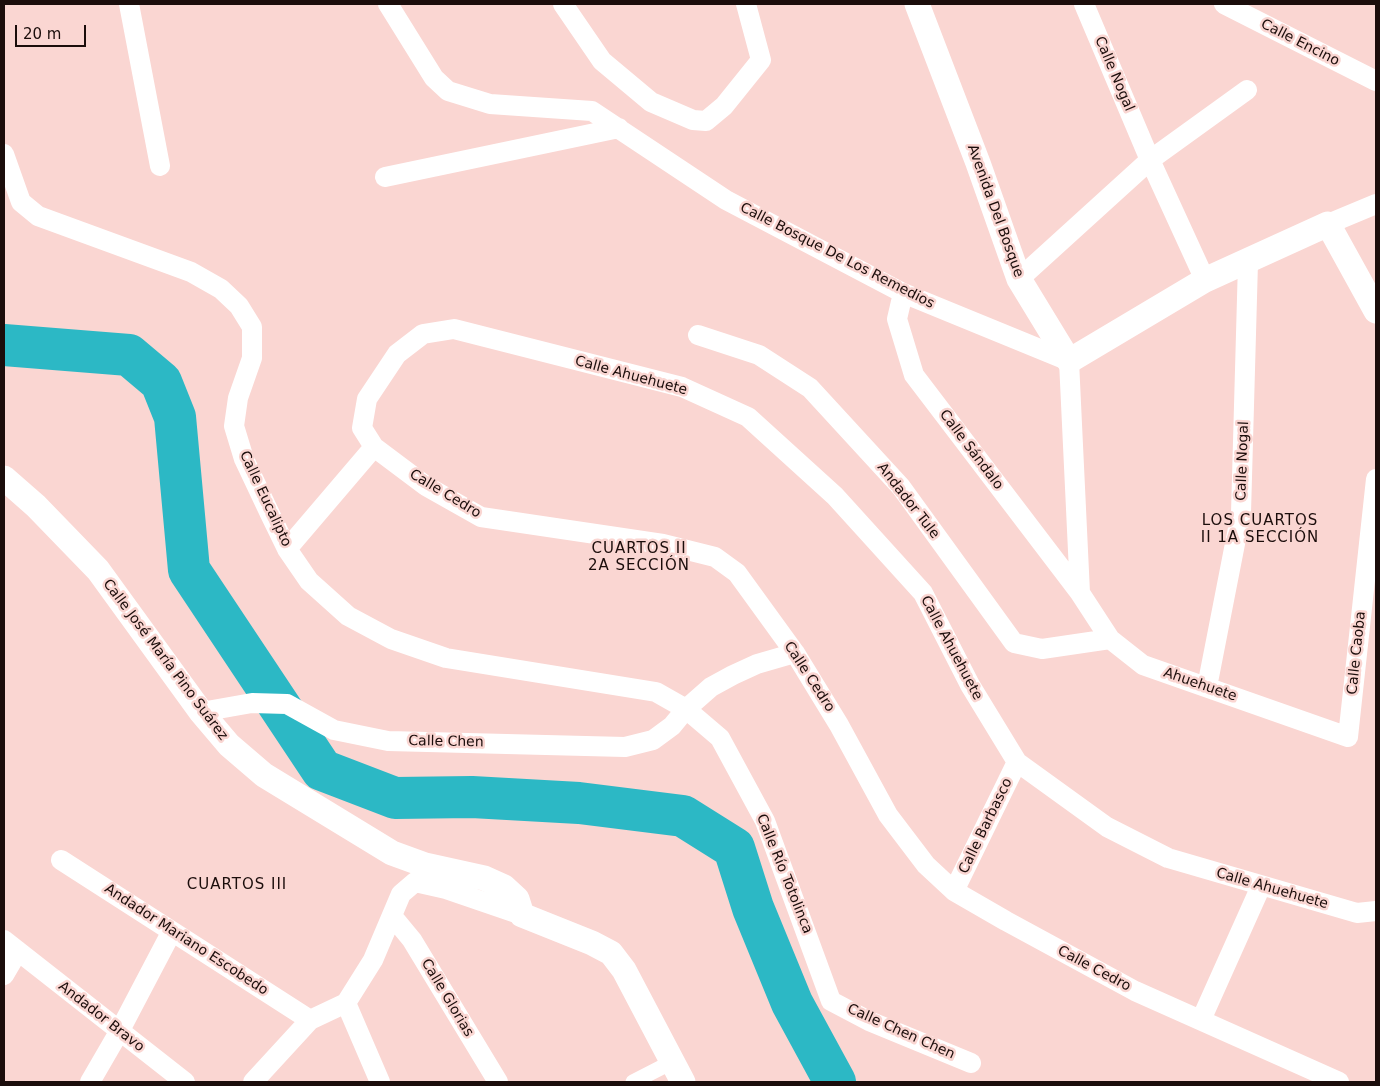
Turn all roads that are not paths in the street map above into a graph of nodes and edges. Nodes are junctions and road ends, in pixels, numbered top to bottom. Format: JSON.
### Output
{"nodes":[{"id":1,"x":129,"y":4,"type":"edge"},
{"id":2,"x":388,"y":4,"type":"edge"},
{"id":3,"x":563,"y":4,"type":"edge"},
{"id":4,"x":746,"y":4,"type":"edge"},
{"id":5,"x":917,"y":4,"type":"edge"},
{"id":6,"x":1084,"y":4,"type":"edge"},
{"id":7,"x":1224,"y":4,"type":"edge"},
{"id":8,"x":1376,"y":81,"type":"edge"},
{"id":9,"x":1246,"y":90,"type":"dead end"},
{"id":10,"x":619,"y":128,"type":"junction"},
{"id":11,"x":4,"y":154,"type":"edge"},
{"id":12,"x":1150,"y":160,"type":"junction"},
{"id":13,"x":160,"y":166,"type":"dead end"},
{"id":14,"x":385,"y":178,"type":"dead end"},
{"id":15,"x":1376,"y":204,"type":"edge"},
{"id":16,"x":1328,"y":224,"type":"junction"},
{"id":17,"x":1248,"y":262,"type":"junction"},
{"id":18,"x":1018,"y":278,"type":"junction"},
{"id":19,"x":1205,"y":280,"type":"junction"},
{"id":20,"x":903,"y":293,"type":"junction"},
{"id":21,"x":1376,"y":311,"type":"edge"},
{"id":22,"x":454,"y":330,"type":"joint"},
{"id":23,"x":698,"y":335,"type":"dead end"},
{"id":24,"x":1069,"y":361,"type":"junction"},
{"id":25,"x":374,"y":447,"type":"junction"},
{"id":26,"x":4,"y":478,"type":"edge"},
{"id":27,"x":1376,"y":479,"type":"edge"},
{"id":28,"x":287,"y":549,"type":"junction"},
{"id":29,"x":1080,"y":593,"type":"junction"},
{"id":30,"x":1110,"y":639,"type":"junction"},
{"id":31,"x":795,"y":653,"type":"junction"},
{"id":32,"x":1208,"y":687,"type":"junction"},
{"id":33,"x":686,"y":709,"type":"junction"},
{"id":34,"x":201,"y":712,"type":"junction"},
{"id":35,"x":1348,"y":737,"type":"joint"},
{"id":36,"x":1017,"y":762,"type":"junction"},
{"id":37,"x":61,"y":860,"type":"dead end"},
{"id":38,"x":1261,"y":886,"type":"junction"},
{"id":39,"x":954,"y":891,"type":"junction"},
{"id":40,"x":1376,"y":911,"type":"edge"},
{"id":41,"x":522,"y":915,"type":"junction"},
{"id":42,"x":393,"y":916,"type":"junction"},
{"id":43,"x":172,"y":931,"type":"junction"},
{"id":44,"x":11,"y":945,"type":"edge"},
{"id":45,"x":4,"y":976,"type":"edge"},
{"id":46,"x":831,"y":1001,"type":"joint"},
{"id":47,"x":346,"y":1003,"type":"junction"},
{"id":48,"x":310,"y":1020,"type":"junction"},
{"id":49,"x":1201,"y":1020,"type":"junction"},
{"id":50,"x":120,"y":1032,"type":"junction"},
{"id":51,"x":971,"y":1063,"type":"dead end"},
{"id":52,"x":678,"y":1072,"type":"edge"},
{"id":53,"x":90,"y":1082,"type":"edge"},
{"id":54,"x":185,"y":1082,"type":"edge"},
{"id":55,"x":253,"y":1082,"type":"edge"},
{"id":56,"x":380,"y":1082,"type":"edge"},
{"id":57,"x":498,"y":1082,"type":"edge"},
{"id":58,"x":633,"y":1082,"type":"edge"},
{"id":59,"x":1339,"y":1082,"type":"edge"}],
"edges":[{"from":1,"to":13,"type":"street"},
{"from":2,"to":10,"type":"street","name":"Calle Bosque De Los Remedios"},
{"from":3,"to":4,"type":"street"},
{"from":5,"to":18,"type":"street","name":"Avenida Del Bosque"},
{"from":6,"to":12,"type":"street","name":"Calle Nogal"},
{"from":7,"to":8,"type":"street","name":"Calle Encino"},
{"from":9,"to":12,"type":"street"},
{"from":10,"to":14,"type":"street"},
{"from":10,"to":20,"type":"street","name":"Calle Bosque De Los Remedios"},
{"from":11,"to":28,"type":"street","name":"Calle Eucalipto"},
{"from":12,"to":18,"type":"street"},
{"from":12,"to":19,"type":"street","name":"Calle Nogal"},
{"from":15,"to":16,"type":"street"},
{"from":16,"to":17,"type":"street"},
{"from":16,"to":21,"type":"street"},
{"from":17,"to":19,"type":"street"},
{"from":17,"to":32,"type":"street","name":"Calle Nogal"},
{"from":18,"to":24,"type":"street","name":"Avenida Del Bosque"},
{"from":19,"to":24,"type":"street"},
{"from":20,"to":24,"type":"street","name":"Calle Bosque De Los Remedios"},
{"from":20,"to":29,"type":"street","name":"Calle Sándalo"},
{"from":22,"to":25,"type":"street","name":"Calle Cedro"},
{"from":22,"to":36,"type":"street","name":"Calle Ahuehuete"},
{"from":23,"to":30,"type":"street","name":"Andador Tule"},
{"from":24,"to":29,"type":"street","name":"Avenida Del Bosque"},
{"from":25,"to":28,"type":"street"},
{"from":25,"to":31,"type":"street","name":"Calle Cedro"},
{"from":26,"to":34,"type":"street","name":"Calle José María Pino Suárez"},
{"from":27,"to":35,"type":"street","name":"Calle Caoba"},
{"from":28,"to":33,"type":"street","name":"Calle Eucalipto"},
{"from":29,"to":30,"type":"street","name":"Ahuehuete"},
{"from":30,"to":32,"type":"street","name":"Ahuehuete"},
{"from":31,"to":33,"type":"street","name":"Calle Chen"},
{"from":31,"to":39,"type":"street","name":"Calle Cedro"},
{"from":32,"to":35,"type":"street","name":"Ahuehuete"},
{"from":33,"to":34,"type":"street","name":"Calle Chen"},
{"from":33,"to":46,"type":"street","name":"Calle Río Totolinca"},
{"from":34,"to":41,"type":"street","name":"Calle José María Pino Suárez"},
{"from":36,"to":38,"type":"street","name":"Calle Ahuehuete"},
{"from":36,"to":39,"type":"street","name":"Calle Barbasco"},
{"from":37,"to":43,"type":"street","name":"Andador Mariano Escobedo"},
{"from":38,"to":40,"type":"street","name":"Calle Ahuehuete"},
{"from":38,"to":49,"type":"street"},
{"from":39,"to":49,"type":"street","name":"Calle Cedro"},
{"from":41,"to":42,"type":"street"},
{"from":41,"to":52,"type":"street"},
{"from":42,"to":47,"type":"street"},
{"from":42,"to":57,"type":"street","name":"Calle Glorias"},
{"from":43,"to":48,"type":"street","name":"Andador Mariano Escobedo"},
{"from":43,"to":50,"type":"street"},
{"from":44,"to":45,"type":"street"},
{"from":44,"to":50,"type":"street","name":"Andador Bravo"},
{"from":46,"to":51,"type":"street","name":"Calle Chen Chen"},
{"from":47,"to":48,"type":"street"},
{"from":47,"to":56,"type":"street"},
{"from":48,"to":55,"type":"street"},
{"from":49,"to":59,"type":"street","name":"Calle Cedro"},
{"from":50,"to":53,"type":"street"},
{"from":50,"to":54,"type":"street","name":"Andador Bravo"},
{"from":52,"to":58,"type":"street"}]}
